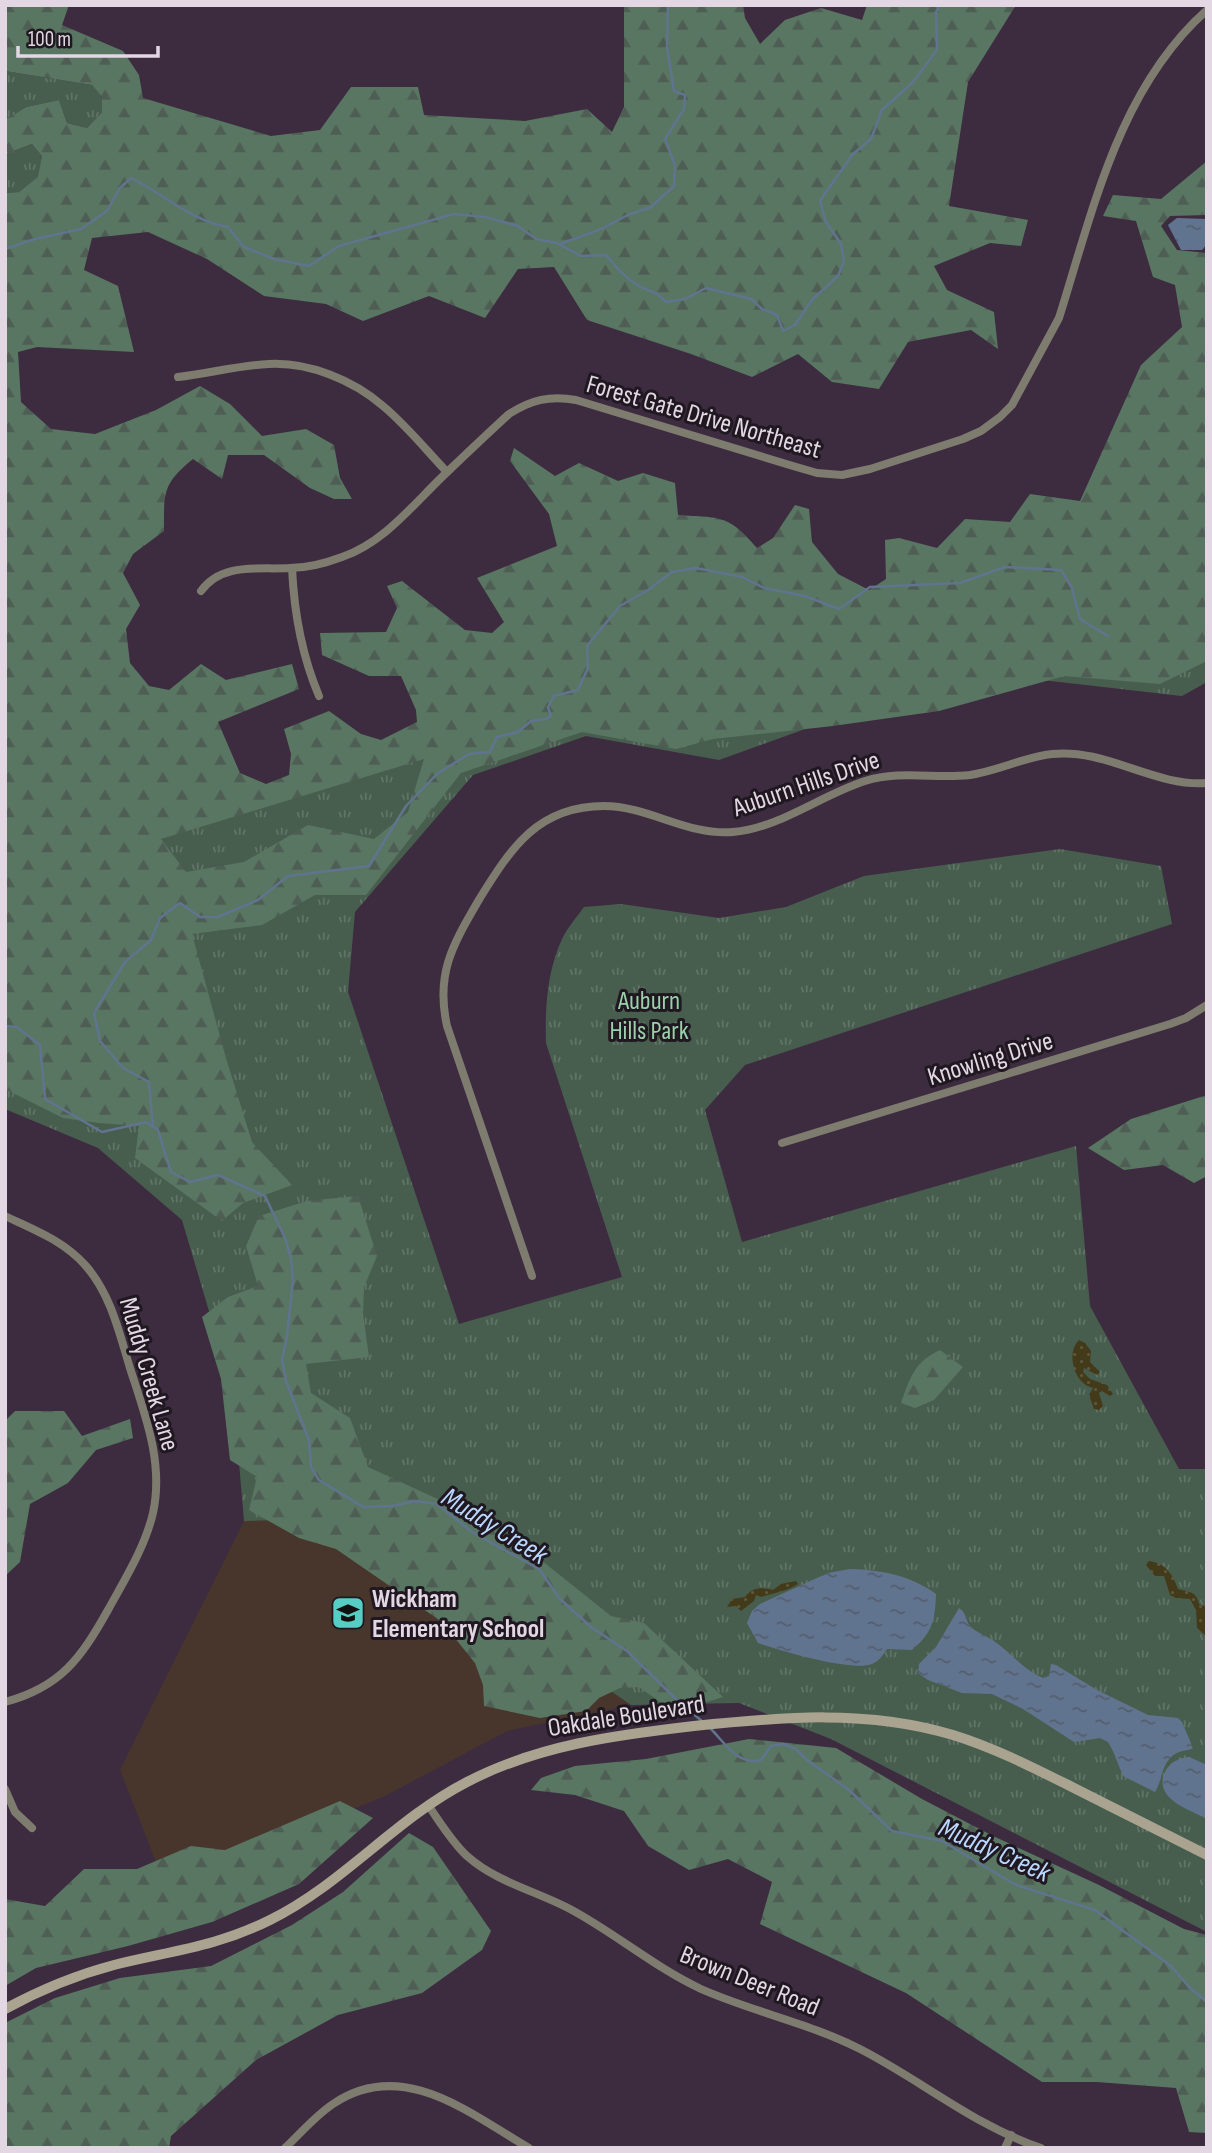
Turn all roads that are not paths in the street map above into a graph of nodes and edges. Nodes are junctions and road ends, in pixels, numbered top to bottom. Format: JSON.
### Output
{"nodes":[{"id":1,"x":1207,"y":10,"type":"edge"},
{"id":2,"x":178,"y":377,"type":"dead end"},
{"id":3,"x":447,"y":472,"type":"junction"},
{"id":4,"x":292,"y":568,"type":"junction"},
{"id":5,"x":201,"y":591,"type":"dead end"},
{"id":6,"x":319,"y":696,"type":"dead end"},
{"id":7,"x":1207,"y":783,"type":"edge"},
{"id":8,"x":1207,"y":1005,"type":"edge"},
{"id":9,"x":782,"y":1143,"type":"dead end"},
{"id":10,"x":5,"y":1217,"type":"edge"},
{"id":11,"x":532,"y":1276,"type":"dead end"},
{"id":12,"x":5,"y":1702,"type":"edge"},
{"id":13,"x":5,"y":1789,"type":"edge"},
{"id":14,"x":428,"y":1805,"type":"junction"},
{"id":15,"x":32,"y":1828,"type":"dead end"},
{"id":16,"x":1207,"y":1855,"type":"edge"},
{"id":17,"x":5,"y":2009,"type":"edge"},
{"id":18,"x":1011,"y":2135,"type":"junction"},
{"id":19,"x":285,"y":2148,"type":"edge"},
{"id":20,"x":529,"y":2148,"type":"edge"},
{"id":21,"x":1005,"y":2148,"type":"edge"},
{"id":22,"x":1041,"y":2148,"type":"edge"}],
"edges":[{"from":1,"to":3,"type":"street","name":"Forest Gate Drive Northeast"},
{"from":2,"to":3,"type":"street"},
{"from":3,"to":4,"type":"street","name":"Forest Gate Drive Northeast"},
{"from":4,"to":5,"type":"street","name":"Forest Gate Drive Northeast"},
{"from":4,"to":6,"type":"street"},
{"from":7,"to":11,"type":"street","name":"Auburn Hills Drive"},
{"from":8,"to":9,"type":"street","name":"Knowling Drive"},
{"from":10,"to":12,"type":"street","name":"Muddy Creek Lane"},
{"from":13,"to":15,"type":"street"},
{"from":14,"to":16,"type":"main road","name":"Oakdale Boulevard"},
{"from":14,"to":17,"type":"main road","name":"Oakdale Boulevard"},
{"from":14,"to":18,"type":"street","name":"Brown Deer Road"},
{"from":18,"to":21,"type":"street"},
{"from":18,"to":22,"type":"street","name":"Brown Deer Road"},
{"from":19,"to":20,"type":"street"}]}
